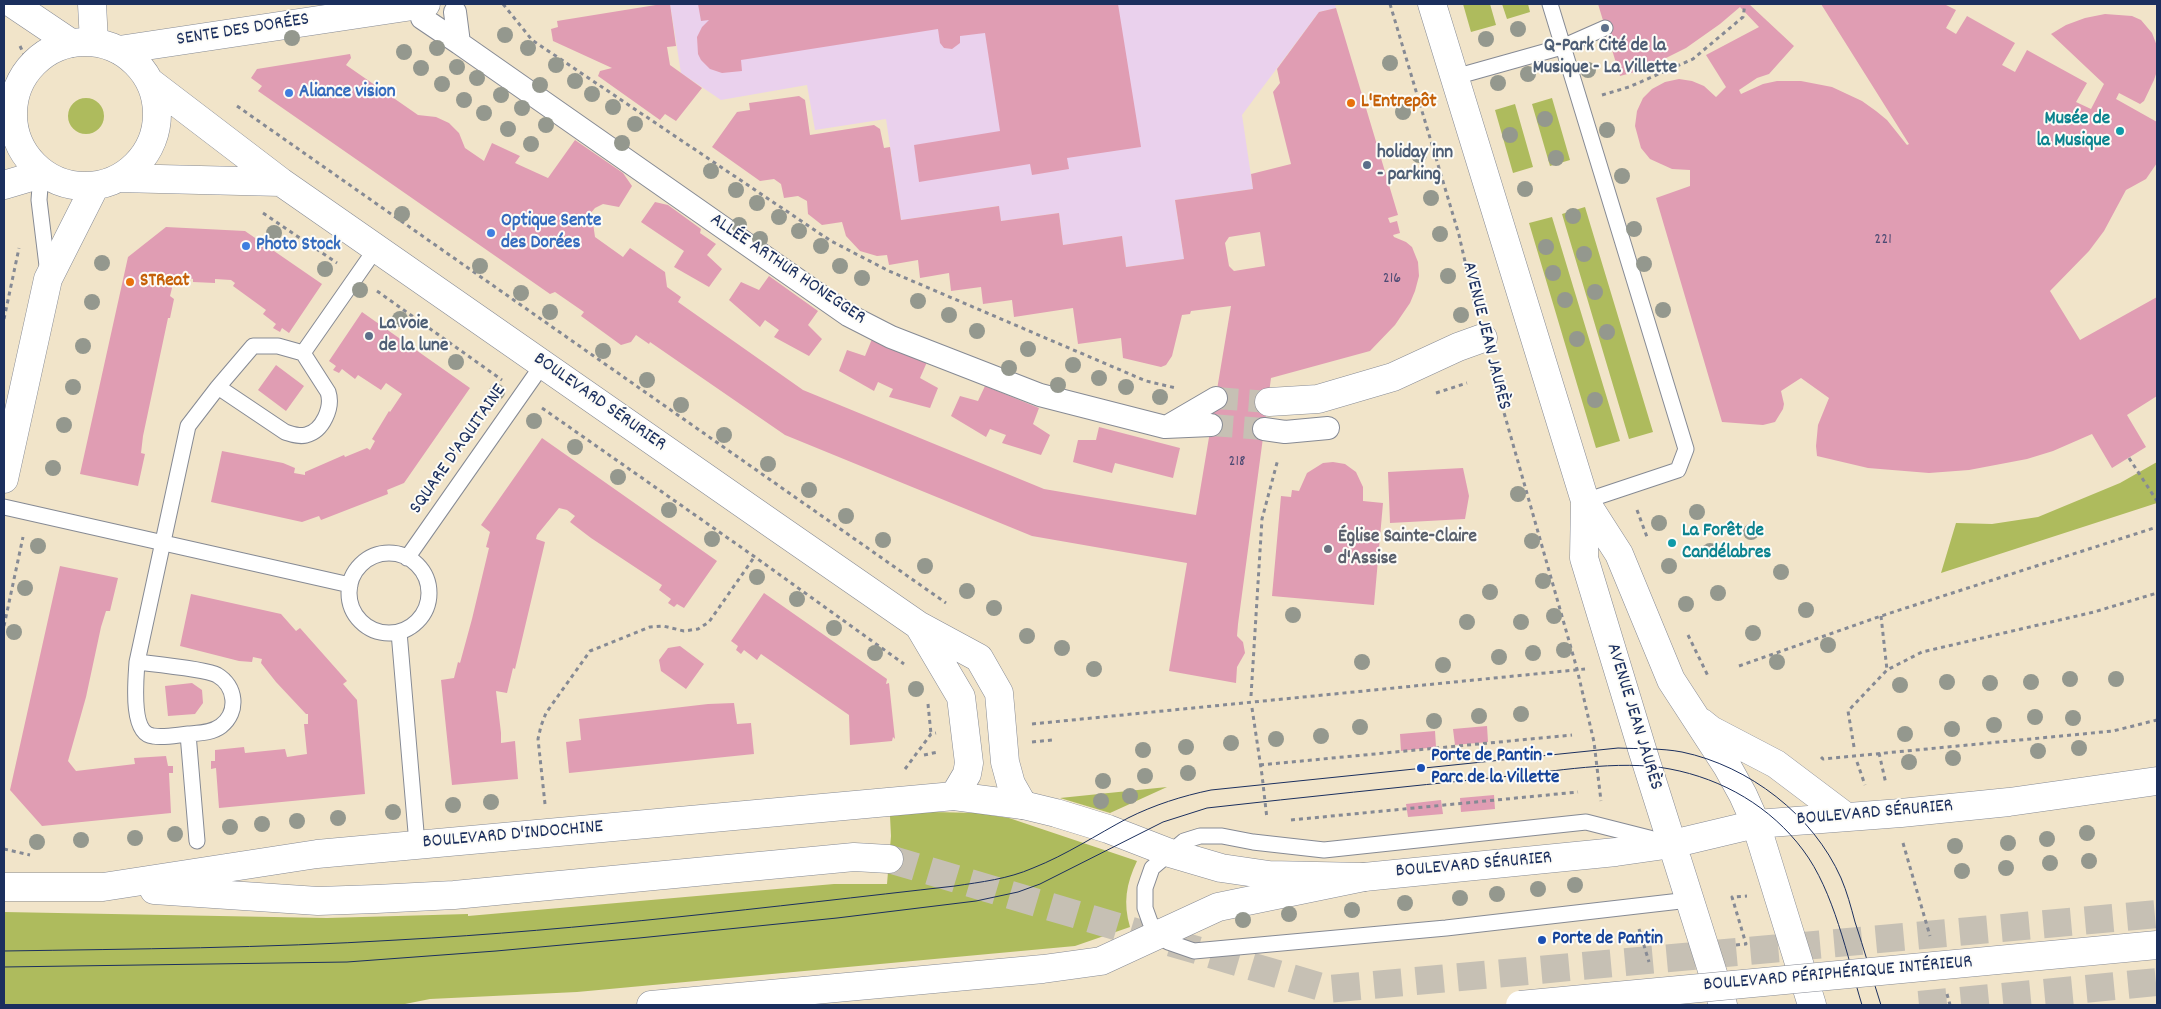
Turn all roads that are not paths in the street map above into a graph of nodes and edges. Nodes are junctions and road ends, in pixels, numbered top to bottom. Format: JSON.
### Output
{"nodes":[{"id":1,"x":13,"y":4,"type":"edge"},
{"id":2,"x":92,"y":4,"type":"edge"},
{"id":3,"x":1432,"y":4,"type":"edge"},
{"id":4,"x":1550,"y":4,"type":"edge"},
{"id":5,"x":424,"y":11,"type":"edge"},
{"id":6,"x":455,"y":12,"type":"dead end"},
{"id":7,"x":1605,"y":28,"type":"dead end"},
{"id":8,"x":82,"y":43,"type":"junction"},
{"id":9,"x":459,"y":43,"type":"junction"},
{"id":10,"x":1562,"y":47,"type":"junction"},
{"id":11,"x":120,"y":50,"type":"junction"},
{"id":12,"x":1455,"y":77,"type":"junction"},
{"id":13,"x":150,"y":82,"type":"junction"},
{"id":14,"x":11,"y":142,"type":"edge"},
{"id":15,"x":41,"y":174,"type":"junction"},
{"id":16,"x":107,"y":182,"type":"junction"},
{"id":17,"x":281,"y":182,"type":"junction"},
{"id":18,"x":4,"y":186,"type":"edge"},
{"id":19,"x":377,"y":247,"type":"junction"},
{"id":20,"x":48,"y":279,"type":"junction"},
{"id":21,"x":1483,"y":338,"type":"road end"},
{"id":22,"x":303,"y":353,"type":"junction"},
{"id":23,"x":543,"y":364,"type":"junction"},
{"id":24,"x":218,"y":387,"type":"junction"},
{"id":25,"x":1216,"y":398,"type":"tunnel mouth"},
{"id":26,"x":1269,"y":402,"type":"tunnel mouth"},
{"id":27,"x":1211,"y":425,"type":"tunnel mouth"},
{"id":28,"x":1165,"y":427,"type":"junction"},
{"id":29,"x":1328,"y":428,"type":"dead end"},
{"id":30,"x":1274,"y":431,"type":"tunnel mouth"},
{"id":31,"x":4,"y":479,"type":"edge"},
{"id":32,"x":1584,"y":501,"type":"junction"},
{"id":33,"x":4,"y":507,"type":"edge"},
{"id":34,"x":162,"y":542,"type":"junction"},
{"id":35,"x":407,"y":558,"type":"junction"},
{"id":36,"x":350,"y":585,"type":"junction"},
{"id":37,"x":918,"y":625,"type":"junction"},
{"id":38,"x":399,"y":632,"type":"junction"},
{"id":39,"x":137,"y":662,"type":"junction"},
{"id":40,"x":1694,"y":716,"type":"junction"},
{"id":41,"x":188,"y":734,"type":"junction"},
{"id":42,"x":2157,"y":781,"type":"edge"},
{"id":43,"x":954,"y":796,"type":"junction"},
{"id":44,"x":1023,"y":806,"type":"junction"},
{"id":45,"x":1845,"y":816,"type":"junction"},
{"id":46,"x":1756,"y":824,"type":"junction"},
{"id":47,"x":197,"y":841,"type":"dead end"},
{"id":48,"x":417,"y":844,"type":"junction"},
{"id":49,"x":1672,"y":844,"type":"junction"},
{"id":50,"x":1170,"y":853,"type":"junction"},
{"id":51,"x":889,"y":859,"type":"tunnel mouth"},
{"id":52,"x":1364,"y":876,"type":"junction"},
{"id":53,"x":4,"y":886,"type":"edge"},
{"id":54,"x":103,"y":887,"type":"junction"},
{"id":55,"x":1689,"y":900,"type":"junction"},
{"id":56,"x":1159,"y":934,"type":"junction"},
{"id":57,"x":2157,"y":945,"type":"edge"},
{"id":58,"x":651,"y":1005,"type":"edge"},
{"id":59,"x":1520,"y":1005,"type":"edge"},
{"id":60,"x":1723,"y":1005,"type":"edge"},
{"id":61,"x":1812,"y":1005,"type":"edge"}],
"edges":[{"from":1,"to":8,"type":"main road"},
{"from":2,"to":8,"type":"main road"},
{"from":3,"to":12,"type":"main road","name":"AVENUE JEAN JAURÈS"},
{"from":4,"to":10,"type":"lane"},
{"from":5,"to":9,"type":"street","name":"ALLÉE ARTHUR HONEGGER"},
{"from":5,"to":11,"type":"main road","name":"SENTE DES DORÉES"},
{"from":6,"to":9,"type":"street"},
{"from":7,"to":10,"type":"lane"},
{"from":8,"to":11,"type":"main road"},
{"from":8,"to":14,"type":"main road"},
{"from":9,"to":28,"type":"street","name":"ALLÉE ARTHUR HONEGGER"},
{"from":10,"to":12,"type":"lane"},
{"from":10,"to":32,"type":"lane"},
{"from":11,"to":13,"type":"main road"},
{"from":12,"to":32,"type":"main road","name":"AVENUE JEAN JAURÈS"},
{"from":13,"to":16,"type":"main road"},
{"from":13,"to":17,"type":"main road","name":"BOULEVARD SÉRURIER"},
{"from":14,"to":15,"type":"main road"},
{"from":15,"to":16,"type":"main road"},
{"from":15,"to":18,"type":"main road"},
{"from":15,"to":20,"type":"lane"},
{"from":16,"to":17,"type":"main road"},
{"from":16,"to":20,"type":"main road"},
{"from":17,"to":19,"type":"main road","name":"BOULEVARD SÉRURIER"},
{"from":19,"to":22,"type":"lane"},
{"from":19,"to":23,"type":"main road","name":"BOULEVARD SÉRURIER"},
{"from":20,"to":31,"type":"main road"},
{"from":21,"to":26,"type":"main road"},
{"from":22,"to":24,"type":"lane"},
{"from":22,"to":24,"type":"lane"},
{"from":23,"to":35,"type":"lane","name":"SQUARE D'AQUITAINE"},
{"from":23,"to":37,"type":"main road","name":"BOULEVARD SÉRURIER"},
{"from":24,"to":34,"type":"lane"},
{"from":25,"to":28,"type":"street"},
{"from":27,"to":28,"type":"street","name":"ALLÉE ARTHUR HONEGGER"},
{"from":29,"to":30,"type":"street"},
{"from":32,"to":40,"type":"main road","name":"AVENUE JEAN JAURÈS"},
{"from":32,"to":49,"type":"main road","name":"AVENUE JEAN JAURÈS"},
{"from":33,"to":34,"type":"lane"},
{"from":34,"to":36,"type":"lane"},
{"from":34,"to":39,"type":"lane"},
{"from":35,"to":36,"type":"lane"},
{"from":35,"to":38,"type":"lane"},
{"from":36,"to":38,"type":"lane"},
{"from":37,"to":43,"type":"main road","name":"BOULEVARD SÉRURIER"},
{"from":37,"to":44,"type":"main road","name":"BOULEVARD SÉRURIER"},
{"from":38,"to":48,"type":"lane"},
{"from":39,"to":41,"type":"lane"},
{"from":39,"to":41,"type":"lane"},
{"from":40,"to":45,"type":"main road"},
{"from":40,"to":46,"type":"main road","name":"AVENUE JEAN JAURÈS"},
{"from":41,"to":47,"type":"lane"},
{"from":42,"to":45,"type":"main road","name":"BOULEVARD SÉRURIER"},
{"from":43,"to":44,"type":"main road","name":"BOULEVARD D'INDOCHINE"},
{"from":43,"to":48,"type":"main road","name":"BOULEVARD D'INDOCHINE"},
{"from":44,"to":50,"type":"main road","name":"BOULEVARD SÉRURIER"},
{"from":45,"to":46,"type":"main road","name":"BOULEVARD SÉRURIER"},
{"from":46,"to":49,"type":"main road","name":"BOULEVARD SÉRURIER"},
{"from":46,"to":61,"type":"main road","name":"AVENUE JEAN JAURÈS"},
{"from":48,"to":54,"type":"main road","name":"BOULEVARD D'INDOCHINE"},
{"from":49,"to":50,"type":"lane"},
{"from":49,"to":52,"type":"main road","name":"BOULEVARD SÉRURIER"},
{"from":49,"to":55,"type":"main road","name":"AVENUE JEAN JAURÈS"},
{"from":50,"to":52,"type":"main road","name":"BOULEVARD SÉRURIER"},
{"from":50,"to":56,"type":"lane"},
{"from":51,"to":54,"type":"main road"},
{"from":52,"to":56,"type":"main road"},
{"from":53,"to":54,"type":"main road","name":"BOULEVARD D'INDOCHINE"},
{"from":55,"to":56,"type":"lane"},
{"from":55,"to":60,"type":"main road","name":"AVENUE JEAN JAURÈS"},
{"from":56,"to":58,"type":"main road"},
{"from":57,"to":59,"type":"main road","name":"BOULEVARD PÉRIPHÉRIQUE INTÉRIEUR","bridge":true}]}
